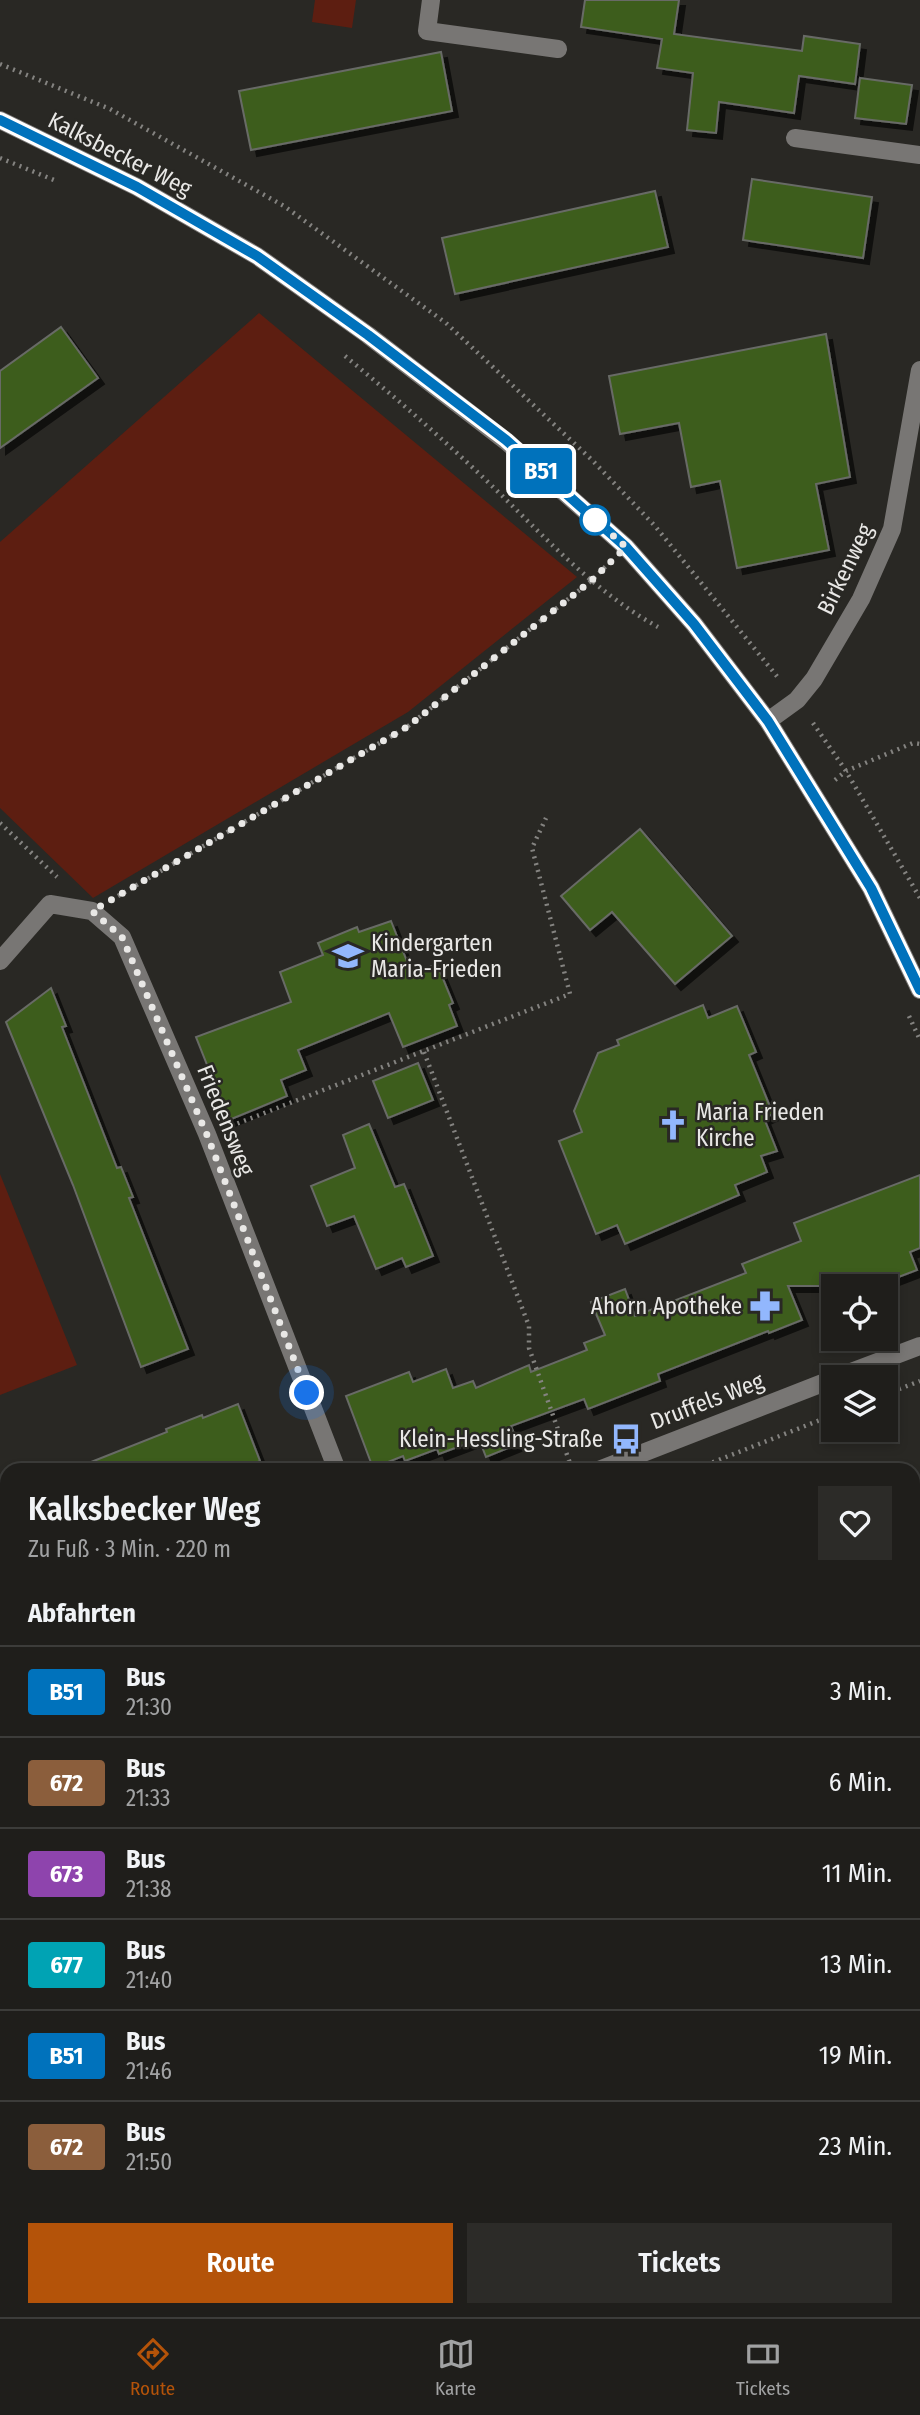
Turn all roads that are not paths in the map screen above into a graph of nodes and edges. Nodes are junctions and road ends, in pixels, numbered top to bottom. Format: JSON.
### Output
{"nodes":[{"id":1,"x":431,"y":0,"type":"edge"},
{"id":2,"x":558,"y":49,"type":"dead end"},
{"id":3,"x":0,"y":120,"type":"edge"},
{"id":4,"x":796,"y":138,"type":"dead end"},
{"id":5,"x":920,"y":155,"type":"edge"},
{"id":6,"x":920,"y":370,"type":"edge"},
{"id":7,"x":768,"y":721,"type":"junction"},
{"id":8,"x":0,"y":961,"type":"edge"},
{"id":9,"x":920,"y":990,"type":"edge"},
{"id":10,"x":920,"y":1346,"type":"edge"},
{"id":11,"x":870,"y":1365,"type":"edge"},
{"id":12,"x":821,"y":1384,"type":"edge"},
{"id":13,"x":334,"y":1463,"type":"edge"},
{"id":14,"x":617,"y":1463,"type":"edge"}],
"edges":[{"from":1,"to":2,"type":"street"},
{"from":3,"to":7,"type":"street","name":"Kalksbecker Weg"},
{"from":4,"to":5,"type":"street"},
{"from":6,"to":7,"type":"street","name":"Birkenweg"},
{"from":7,"to":9,"type":"street","name":"Kalksbecker Weg"},
{"from":8,"to":13,"type":"street","name":"Friedensweg"},
{"from":10,"to":11,"type":"street"},
{"from":12,"to":14,"type":"street","name":"Druffels Weg"}]}
